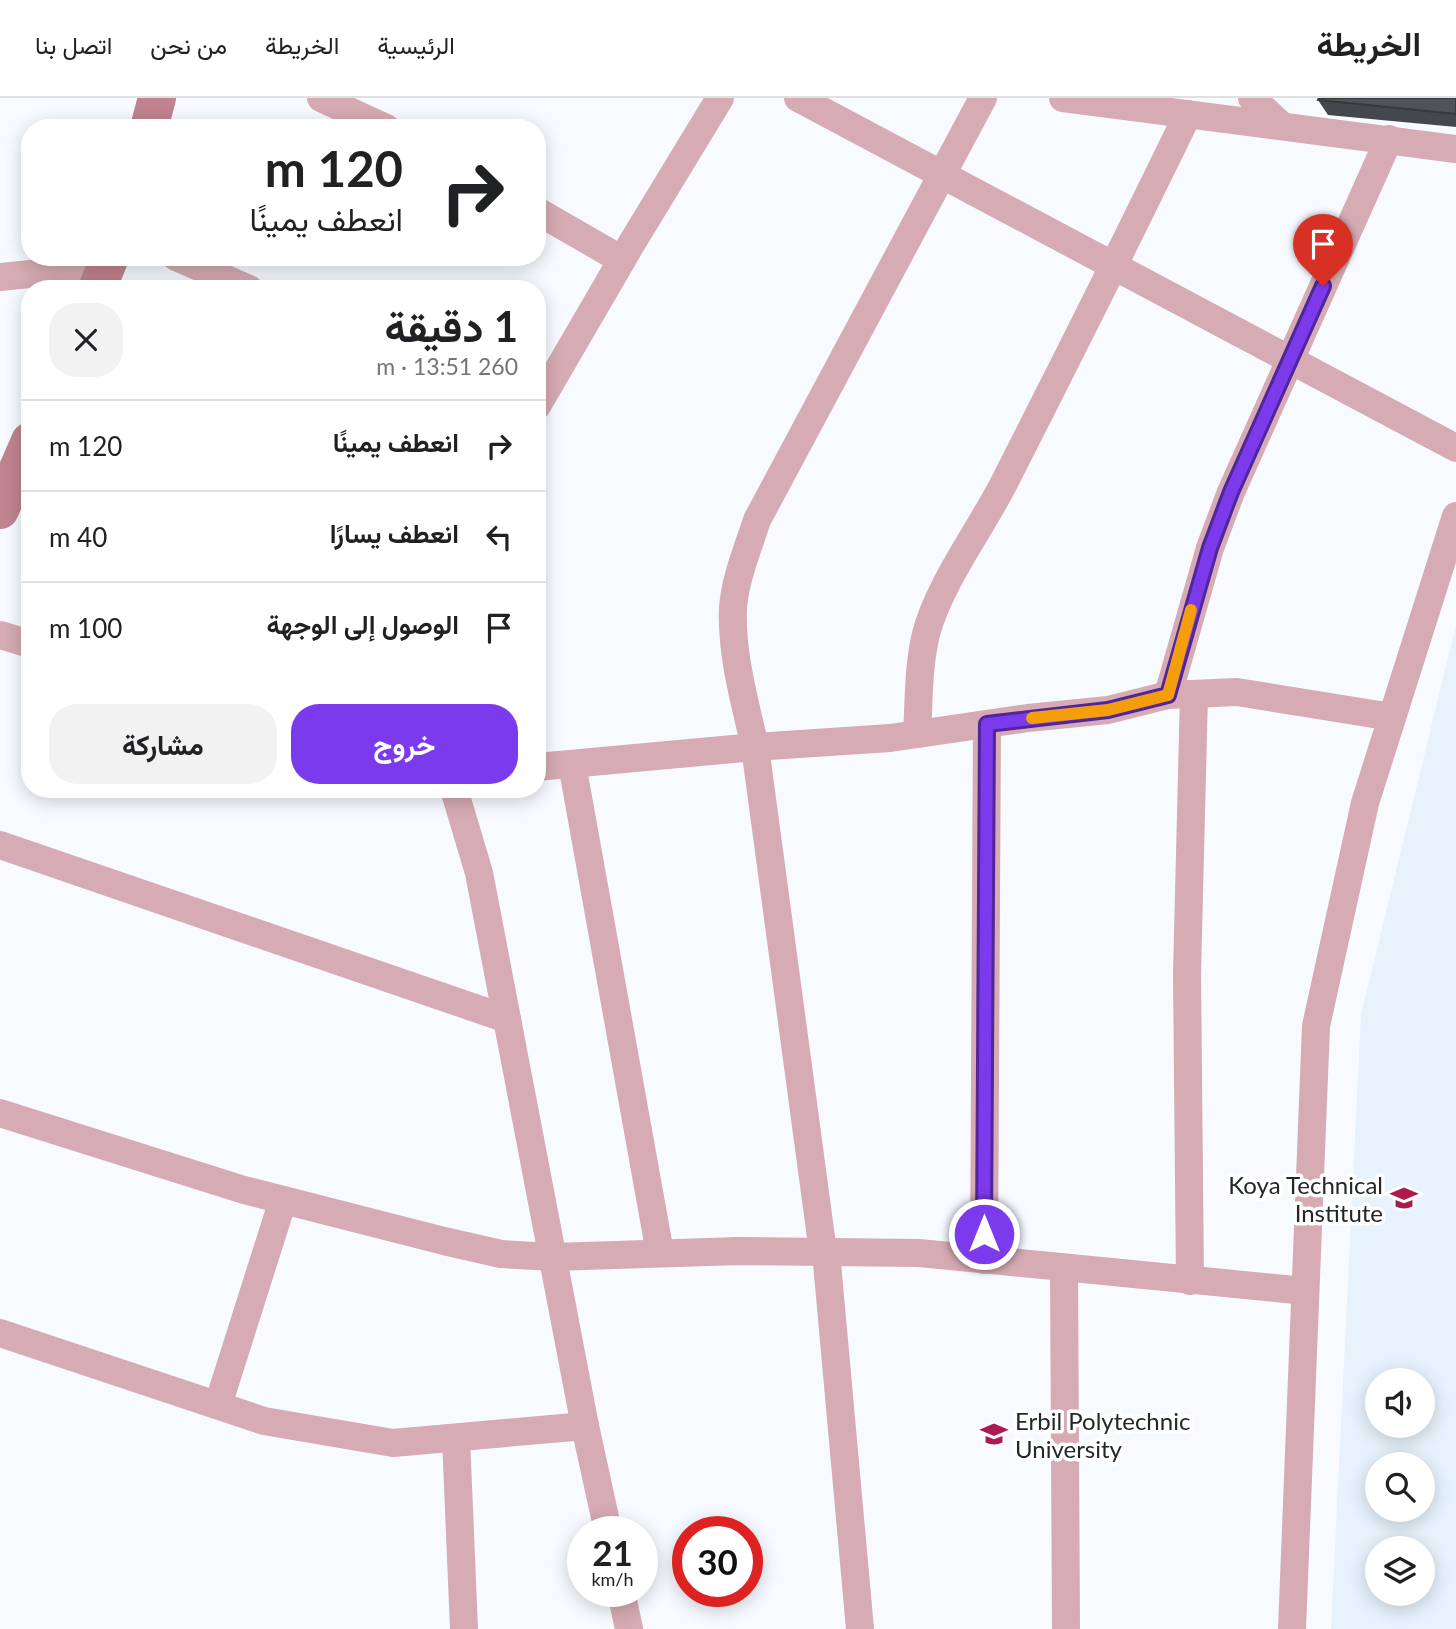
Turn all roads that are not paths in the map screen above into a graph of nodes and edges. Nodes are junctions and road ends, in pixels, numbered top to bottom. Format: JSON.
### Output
{"nodes":[{"id":1,"x":157,"y":98,"type":"edge"},
{"id":2,"x":321,"y":98,"type":"edge"},
{"id":3,"x":720,"y":98,"type":"edge"},
{"id":4,"x":799,"y":98,"type":"edge"},
{"id":5,"x":983,"y":98,"type":"edge"},
{"id":6,"x":1063,"y":98,"type":"edge"},
{"id":7,"x":1252,"y":98,"type":"edge"},
{"id":8,"x":1114,"y":101,"type":"edge"},
{"id":9,"x":1188,"y":114,"type":"junction"},
{"id":10,"x":151,"y":119,"type":"edge"},
{"id":11,"x":366,"y":119,"type":"edge"},
{"id":12,"x":1282,"y":126,"type":"junction"},
{"id":13,"x":1389,"y":139,"type":"junction"},
{"id":14,"x":1456,"y":149,"type":"edge"},
{"id":15,"x":941,"y":173,"type":"junction"},
{"id":16,"x":546,"y":216,"type":"edge"},
{"id":17,"x":622,"y":260,"type":"junction"},
{"id":18,"x":197,"y":266,"type":"edge"},
{"id":19,"x":1114,"y":266,"type":"junction"},
{"id":20,"x":105,"y":271,"type":"edge"},
{"id":21,"x":0,"y":277,"type":"edge"},
{"id":22,"x":228,"y":280,"type":"edge"},
{"id":23,"x":1290,"y":360,"type":"junction"},
{"id":24,"x":546,"y":391,"type":"edge"},
{"id":25,"x":1456,"y":448,"type":"edge"},
{"id":26,"x":21,"y":462,"type":"edge"},
{"id":27,"x":0,"y":510,"type":"edge"},
{"id":28,"x":1456,"y":516,"type":"edge"},
{"id":29,"x":0,"y":635,"type":"edge"},
{"id":30,"x":21,"y":641,"type":"edge"},
{"id":31,"x":1181,"y":695,"type":"junction"},
{"id":32,"x":1392,"y":718,"type":"junction"},
{"id":33,"x":987,"y":724,"type":"junction"},
{"id":34,"x":917,"y":734,"type":"junction"},
{"id":35,"x":755,"y":747,"type":"junction"},
{"id":36,"x":572,"y":764,"type":"junction"},
{"id":37,"x":546,"y":766,"type":"edge"},
{"id":38,"x":457,"y":798,"type":"edge"},
{"id":39,"x":0,"y":845,"type":"edge"},
{"id":40,"x":507,"y":1019,"type":"junction"},
{"id":41,"x":0,"y":1113,"type":"edge"},
{"id":42,"x":283,"y":1200,"type":"junction"},
{"id":43,"x":825,"y":1252,"type":"junction"},
{"id":44,"x":660,"y":1253,"type":"junction"},
{"id":45,"x":553,"y":1257,"type":"junction"},
{"id":46,"x":984,"y":1260,"type":"junction"},
{"id":47,"x":1064,"y":1268,"type":"junction"},
{"id":48,"x":1190,"y":1281,"type":"junction"},
{"id":49,"x":1305,"y":1292,"type":"junction"},
{"id":50,"x":0,"y":1333,"type":"edge"},
{"id":51,"x":218,"y":1405,"type":"junction"},
{"id":52,"x":585,"y":1426,"type":"junction"},
{"id":53,"x":456,"y":1438,"type":"junction"},
{"id":54,"x":605,"y":1516,"type":"edge"},
{"id":55,"x":624,"y":1607,"type":"edge"},
{"id":56,"x":464,"y":1629,"type":"edge"},
{"id":57,"x":629,"y":1629,"type":"edge"},
{"id":58,"x":860,"y":1629,"type":"edge"},
{"id":59,"x":1066,"y":1629,"type":"edge"},
{"id":60,"x":1292,"y":1629,"type":"edge"}],
"edges":[{"from":1,"to":10,"type":"main road"},
{"from":2,"to":11,"type":"street"},
{"from":3,"to":17,"type":"street"},
{"from":4,"to":15,"type":"street"},
{"from":5,"to":15,"type":"street"},
{"from":6,"to":8,"type":"street"},
{"from":7,"to":12,"type":"street"},
{"from":8,"to":9,"type":"street"},
{"from":9,"to":12,"type":"street"},
{"from":9,"to":19,"type":"street"},
{"from":12,"to":13,"type":"street"},
{"from":13,"to":14,"type":"street"},
{"from":13,"to":23,"type":"street"},
{"from":15,"to":19,"type":"street"},
{"from":15,"to":35,"type":"street"},
{"from":16,"to":17,"type":"street"},
{"from":17,"to":24,"type":"street"},
{"from":18,"to":22,"type":"street"},
{"from":19,"to":23,"type":"street"},
{"from":19,"to":34,"type":"street"},
{"from":20,"to":21,"type":"street"},
{"from":23,"to":25,"type":"street"},
{"from":23,"to":31,"type":"street"},
{"from":26,"to":27,"type":"main road"},
{"from":28,"to":32,"type":"street"},
{"from":29,"to":30,"type":"street"},
{"from":31,"to":32,"type":"street"},
{"from":31,"to":33,"type":"street"},
{"from":31,"to":48,"type":"street"},
{"from":32,"to":49,"type":"street"},
{"from":33,"to":34,"type":"street"},
{"from":33,"to":46,"type":"street"},
{"from":34,"to":35,"type":"street"},
{"from":35,"to":36,"type":"street"},
{"from":35,"to":43,"type":"street"},
{"from":36,"to":37,"type":"street"},
{"from":36,"to":44,"type":"street"},
{"from":38,"to":40,"type":"street"},
{"from":39,"to":40,"type":"street"},
{"from":40,"to":45,"type":"street"},
{"from":41,"to":42,"type":"street"},
{"from":42,"to":45,"type":"street"},
{"from":42,"to":51,"type":"street"},
{"from":43,"to":44,"type":"street"},
{"from":43,"to":46,"type":"street"},
{"from":43,"to":58,"type":"street"},
{"from":44,"to":45,"type":"street"},
{"from":45,"to":52,"type":"street"},
{"from":46,"to":47,"type":"street"},
{"from":47,"to":48,"type":"street"},
{"from":47,"to":59,"type":"street"},
{"from":48,"to":49,"type":"street"},
{"from":49,"to":60,"type":"street"},
{"from":50,"to":51,"type":"street"},
{"from":51,"to":53,"type":"street"},
{"from":52,"to":53,"type":"street"},
{"from":52,"to":54,"type":"street"},
{"from":53,"to":56,"type":"street"},
{"from":55,"to":57,"type":"street"}]}
